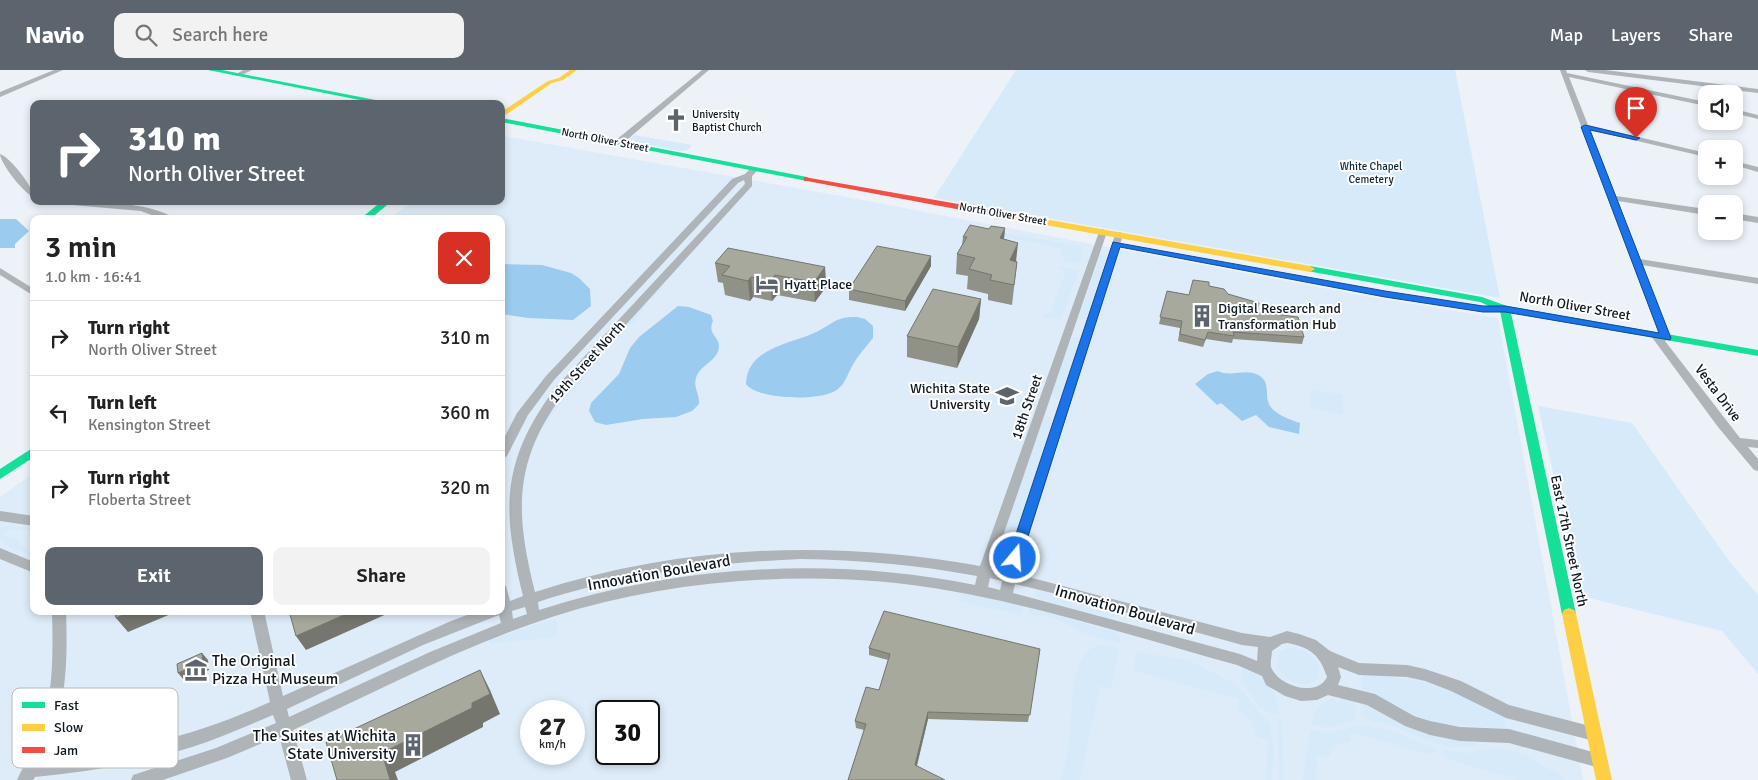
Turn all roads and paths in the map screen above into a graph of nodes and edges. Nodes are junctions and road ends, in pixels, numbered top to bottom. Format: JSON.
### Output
{"nodes":[{"id":1,"x":60,"y":70,"type":"edge"},
{"id":2,"x":211,"y":70,"type":"edge"},
{"id":3,"x":574,"y":70,"type":"edge"},
{"id":4,"x":706,"y":70,"type":"edge"},
{"id":5,"x":1588,"y":70,"type":"edge"},
{"id":6,"x":1564,"y":72,"type":"edge"},
{"id":7,"x":244,"y":73,"type":"edge"},
{"id":8,"x":1758,"y":91,"type":"edge"},
{"id":9,"x":0,"y":95,"type":"edge"},
{"id":10,"x":375,"y":100,"type":"edge"},
{"id":11,"x":1698,"y":102,"type":"edge"},
{"id":12,"x":1743,"y":113,"type":"edge"},
{"id":13,"x":1758,"y":117,"type":"edge"},
{"id":14,"x":505,"y":122,"type":"edge"},
{"id":15,"x":505,"y":123,"type":"edge"},
{"id":16,"x":505,"y":123,"type":"edge"},
{"id":17,"x":1585,"y":127,"type":"junction"},
{"id":18,"x":619,"y":142,"type":"junction"},
{"id":19,"x":1698,"y":153,"type":"edge"},
{"id":20,"x":0,"y":156,"type":"edge"},
{"id":21,"x":1743,"y":166,"type":"edge"},
{"id":22,"x":1758,"y":170,"type":"edge"},
{"id":23,"x":752,"y":172,"type":"junction"},
{"id":24,"x":30,"y":192,"type":"edge"},
{"id":25,"x":1613,"y":198,"type":"junction"},
{"id":26,"x":104,"y":205,"type":"edge"},
{"id":27,"x":383,"y":205,"type":"edge"},
{"id":28,"x":1698,"y":211,"type":"edge"},
{"id":29,"x":158,"y":215,"type":"edge"},
{"id":30,"x":369,"y":215,"type":"edge"},
{"id":31,"x":1743,"y":218,"type":"edge"},
{"id":32,"x":1758,"y":220,"type":"edge"},
{"id":33,"x":1102,"y":236,"type":"junction"},
{"id":34,"x":1118,"y":239,"type":"junction"},
{"id":35,"x":1637,"y":261,"type":"junction"},
{"id":36,"x":0,"y":271,"type":"edge"},
{"id":37,"x":1758,"y":281,"type":"edge"},
{"id":38,"x":30,"y":290,"type":"edge"},
{"id":39,"x":1505,"y":309,"type":"junction"},
{"id":40,"x":1661,"y":337,"type":"junction"},
{"id":41,"x":1758,"y":353,"type":"edge"},
{"id":42,"x":1737,"y":442,"type":"junction"},
{"id":43,"x":1758,"y":444,"type":"edge"},
{"id":44,"x":505,"y":448,"type":"edge"},
{"id":45,"x":30,"y":454,"type":"edge"},
{"id":46,"x":1758,"y":467,"type":"edge"},
{"id":47,"x":0,"y":475,"type":"edge"},
{"id":48,"x":0,"y":516,"type":"edge"},
{"id":49,"x":30,"y":520,"type":"edge"},
{"id":50,"x":0,"y":553,"type":"edge"},
{"id":51,"x":30,"y":566,"type":"edge"},
{"id":52,"x":984,"y":572,"type":"junction"},
{"id":53,"x":1009,"y":577,"type":"junction"},
{"id":54,"x":981,"y":592,"type":"junction"},
{"id":55,"x":1006,"y":597,"type":"junction"},
{"id":56,"x":530,"y":599,"type":"junction"},
{"id":57,"x":505,"y":607,"type":"edge"},
{"id":58,"x":59,"y":615,"type":"edge"},
{"id":59,"x":258,"y":615,"type":"edge"},
{"id":60,"x":484,"y":615,"type":"edge"},
{"id":61,"x":503,"y":615,"type":"edge"},
{"id":62,"x":534,"y":617,"type":"junction"},
{"id":63,"x":508,"y":626,"type":"junction"},
{"id":64,"x":1270,"y":643,"type":"junction"},
{"id":65,"x":1326,"y":656,"type":"junction"},
{"id":66,"x":1266,"y":672,"type":"junction"},
{"id":67,"x":59,"y":688,"type":"edge"},
{"id":68,"x":1328,"y":689,"type":"junction"},
{"id":69,"x":280,"y":704,"type":"junction"},
{"id":70,"x":284,"y":724,"type":"junction"},
{"id":71,"x":1594,"y":734,"type":"junction"},
{"id":72,"x":178,"y":743,"type":"edge"},
{"id":73,"x":1600,"y":761,"type":"junction"},
{"id":74,"x":178,"y":767,"type":"edge"},
{"id":75,"x":68,"y":768,"type":"edge"},
{"id":76,"x":175,"y":768,"type":"edge"},
{"id":77,"x":28,"y":775,"type":"edge"},
{"id":78,"x":139,"y":780,"type":"edge"},
{"id":79,"x":299,"y":780,"type":"edge"},
{"id":80,"x":1604,"y":780,"type":"edge"}],
"edges":[{"from":1,"to":9,"type":"street"},
{"from":2,"to":7,"type":"main road"},
{"from":3,"to":14,"type":"main road"},
{"from":4,"to":18,"type":"street"},
{"from":5,"to":8,"type":"street"},
{"from":6,"to":11,"type":"street"},
{"from":6,"to":17,"type":"street","name":"Vesta Drive"},
{"from":7,"to":10,"type":"main road"},
{"from":12,"to":13,"type":"street"},
{"from":15,"to":18,"type":"main road","name":"North Oliver Street"},
{"from":16,"to":23,"type":"main road","name":"North Oliver Street"},
{"from":17,"to":19,"type":"street"},
{"from":17,"to":25,"type":"street","name":"Vesta Drive"},
{"from":18,"to":23,"type":"main road","name":"North Oliver Street"},
{"from":20,"to":24,"type":"street"},
{"from":21,"to":22,"type":"street"},
{"from":23,"to":33,"type":"main road","name":"North Oliver Street"},
{"from":23,"to":44,"type":"street","name":"19th Street North"},
{"from":23,"to":56,"type":"street","name":"19th Street North"},
{"from":25,"to":28,"type":"street"},
{"from":25,"to":35,"type":"street","name":"Vesta Drive"},
{"from":26,"to":29,"type":"street"},
{"from":27,"to":30,"type":"main road"},
{"from":31,"to":32,"type":"street"},
{"from":33,"to":34,"type":"main road","name":"North Oliver Street"},
{"from":33,"to":52,"type":"street","name":"18th Street"},
{"from":34,"to":39,"type":"main road","name":"North Oliver Street"},
{"from":34,"to":53,"type":"street"},
{"from":35,"to":37,"type":"street"},
{"from":35,"to":40,"type":"street","name":"Vesta Drive"},
{"from":36,"to":38,"type":"street"},
{"from":39,"to":40,"type":"main road","name":"North Oliver Street"},
{"from":39,"to":71,"type":"main road","name":"East 17th Street North"},
{"from":40,"to":41,"type":"main road","name":"North Oliver Street"},
{"from":40,"to":42,"type":"street","name":"Vesta Drive"},
{"from":42,"to":43,"type":"street"},
{"from":42,"to":46,"type":"street","name":"Vesta Drive"},
{"from":45,"to":47,"type":"main road"},
{"from":48,"to":49,"type":"street"},
{"from":50,"to":51,"type":"street"},
{"from":52,"to":53,"type":"street","name":"Innovation Boulevard"},
{"from":52,"to":54,"type":"street","name":"18th Street"},
{"from":52,"to":56,"type":"street","name":"Innovation Boulevard"},
{"from":53,"to":55,"type":"street"},
{"from":53,"to":64,"type":"street","name":"Innovation Boulevard"},
{"from":54,"to":55,"type":"street","name":"Innovation Boulevard"},
{"from":54,"to":62,"type":"street","name":"Innovation Boulevard"},
{"from":55,"to":66,"type":"street","name":"Innovation Boulevard"},
{"from":56,"to":57,"type":"street","name":"Innovation Boulevard"},
{"from":56,"to":62,"type":"street","name":"19th Street North"},
{"from":58,"to":67,"type":"street"},
{"from":59,"to":69,"type":"street"},
{"from":60,"to":69,"type":"street","name":"Innovation Boulevard"},
{"from":61,"to":63,"type":"street"},
{"from":62,"to":63,"type":"street","name":"Innovation Boulevard"},
{"from":63,"to":70,"type":"street","name":"Innovation Boulevard"},
{"from":64,"to":65,"type":"street","name":"Innovation Boulevard"},
{"from":64,"to":66,"type":"street"},
{"from":65,"to":68,"type":"street"},
{"from":65,"to":71,"type":"street","name":"Innovation Boulevard"},
{"from":66,"to":68,"type":"street","name":"Innovation Boulevard"},
{"from":68,"to":73,"type":"street","name":"Innovation Boulevard"},
{"from":69,"to":70,"type":"street"},
{"from":69,"to":72,"type":"street","name":"Innovation Boulevard"},
{"from":70,"to":74,"type":"street","name":"Innovation Boulevard"},
{"from":70,"to":79,"type":"street"},
{"from":71,"to":73,"type":"main road","name":"East 17th Street North"},
{"from":73,"to":80,"type":"main road","name":"East 17th Street North"},
{"from":75,"to":77,"type":"street","name":"Innovation Boulevard"},
{"from":76,"to":78,"type":"street","name":"Innovation Boulevard"}]}
